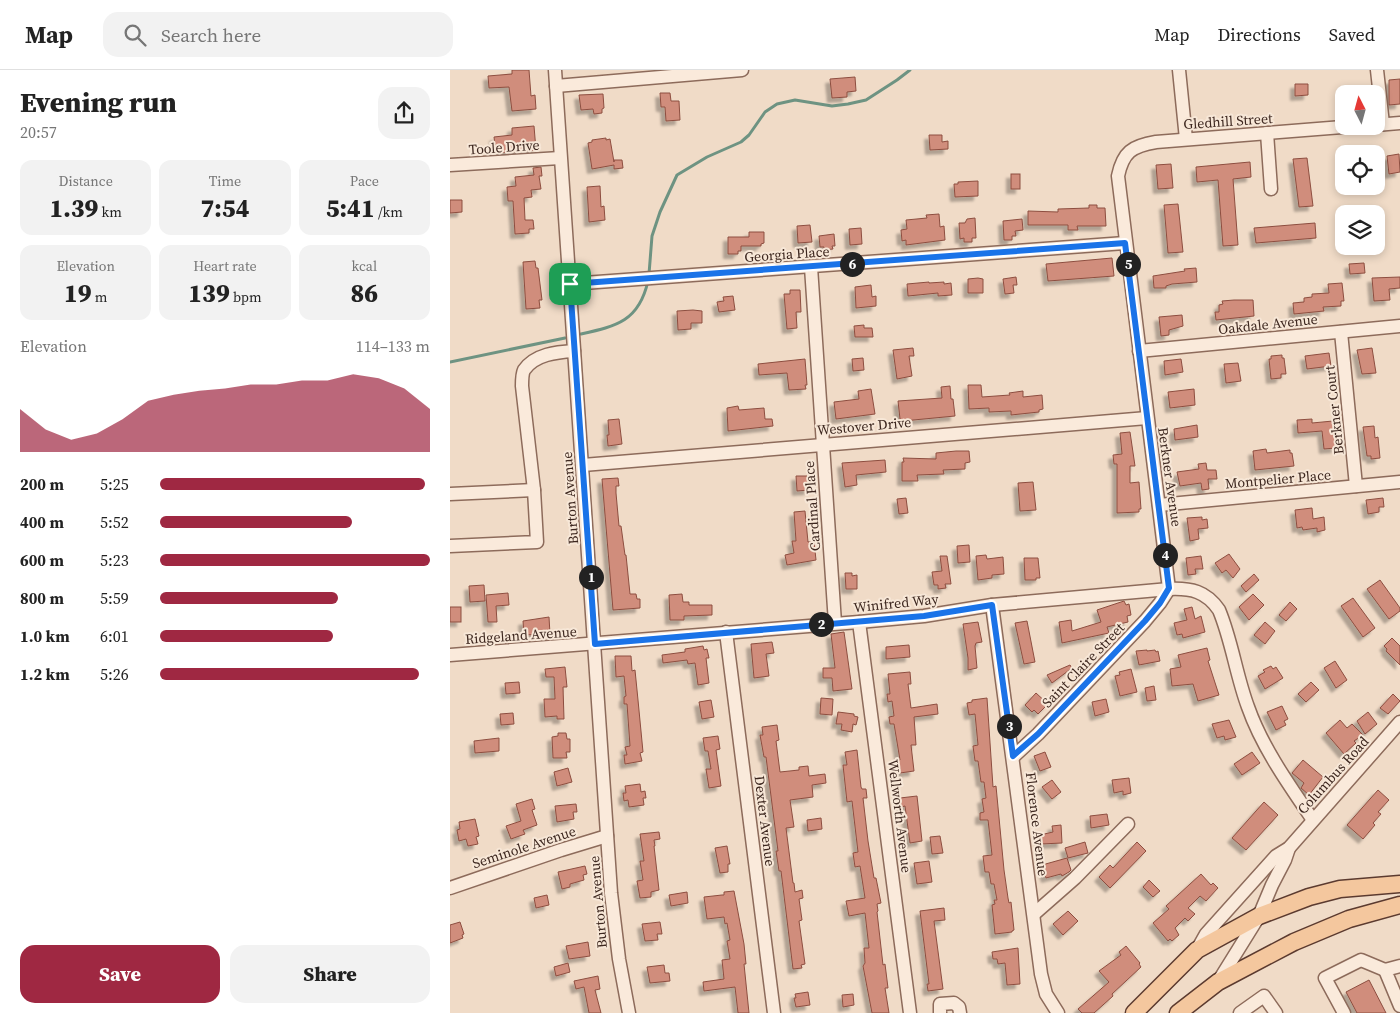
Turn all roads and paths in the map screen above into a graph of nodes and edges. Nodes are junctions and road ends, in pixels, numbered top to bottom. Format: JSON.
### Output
{"nodes":[{"id":1,"x":555,"y":70,"type":"edge"},
{"id":2,"x":742,"y":70,"type":"edge"},
{"id":3,"x":1179,"y":70,"type":"edge"},
{"id":4,"x":1377,"y":70,"type":"edge"},
{"id":5,"x":708,"y":71,"type":"edge"},
{"id":6,"x":1378,"y":85,"type":"edge"},
{"id":7,"x":556,"y":86,"type":"junction"},
{"id":8,"x":1400,"y":123,"type":"edge"},
{"id":9,"x":1385,"y":124,"type":"edge"},
{"id":10,"x":1335,"y":128,"type":"edge"},
{"id":11,"x":1267,"y":133,"type":"junction"},
{"id":12,"x":1186,"y":139,"type":"junction"},
{"id":13,"x":560,"y":158,"type":"junction"},
{"id":14,"x":450,"y":165,"type":"edge"},
{"id":15,"x":1119,"y":172,"type":"joint"},
{"id":16,"x":1271,"y":189,"type":"dead end"},
{"id":17,"x":1125,"y":243,"type":"junction"},
{"id":18,"x":811,"y":267,"type":"junction"},
{"id":19,"x":570,"y":284,"type":"junction"},
{"id":20,"x":1400,"y":326,"type":"edge"},
{"id":21,"x":1341,"y":332,"type":"junction"},
{"id":22,"x":574,"y":351,"type":"junction"},
{"id":23,"x":1139,"y":351,"type":"junction"},
{"id":24,"x":1147,"y":418,"type":"junction"},
{"id":25,"x":823,"y":444,"type":"junction"},
{"id":26,"x":583,"y":465,"type":"junction"},
{"id":27,"x":1400,"y":482,"type":"edge"},
{"id":28,"x":1356,"y":486,"type":"junction"},
{"id":29,"x":534,"y":490,"type":"junction"},
{"id":30,"x":450,"y":494,"type":"edge"},
{"id":31,"x":1159,"y":505,"type":"junction"},
{"id":32,"x":450,"y":546,"type":"edge"},
{"id":33,"x":1169,"y":588,"type":"junction"},
{"id":34,"x":992,"y":605,"type":"junction"},
{"id":35,"x":859,"y":622,"type":"junction"},
{"id":36,"x":835,"y":623,"type":"junction"},
{"id":37,"x":726,"y":632,"type":"junction"},
{"id":38,"x":595,"y":644,"type":"junction"},
{"id":39,"x":450,"y":655,"type":"edge"},
{"id":40,"x":1400,"y":722,"type":"edge"},
{"id":41,"x":1013,"y":756,"type":"junction"},
{"id":42,"x":1313,"y":820,"type":"junction"},
{"id":43,"x":1128,"y":824,"type":"dead end"},
{"id":44,"x":607,"y":836,"type":"junction"},
{"id":45,"x":1288,"y":848,"type":"junction"},
{"id":46,"x":1400,"y":884,"type":"edge"},
{"id":47,"x":450,"y":888,"type":"edge"},
{"id":48,"x":1400,"y":905,"type":"edge"},
{"id":49,"x":1034,"y":914,"type":"junction"},
{"id":50,"x":1259,"y":916,"type":"junction"},
{"id":51,"x":1197,"y":950,"type":"junction"},
{"id":52,"x":1400,"y":966,"type":"edge"},
{"id":53,"x":1385,"y":970,"type":"junction"},
{"id":54,"x":1218,"y":982,"type":"junction"},
{"id":55,"x":1400,"y":1006,"type":"edge"},
{"id":56,"x":629,"y":1013,"type":"edge"},
{"id":57,"x":774,"y":1013,"type":"edge"},
{"id":58,"x":910,"y":1013,"type":"edge"},
{"id":59,"x":940,"y":1013,"type":"edge"},
{"id":60,"x":960,"y":1013,"type":"edge"},
{"id":61,"x":1058,"y":1013,"type":"edge"},
{"id":62,"x":1134,"y":1013,"type":"edge"},
{"id":63,"x":1178,"y":1013,"type":"edge"},
{"id":64,"x":1240,"y":1013,"type":"edge"},
{"id":65,"x":1276,"y":1013,"type":"edge"},
{"id":66,"x":1344,"y":1013,"type":"edge"}],
"edges":[{"from":1,"to":7,"type":"street","name":"Burton Avenue"},
{"from":2,"to":5,"type":"street"},
{"from":3,"to":12,"type":"street"},
{"from":4,"to":6,"type":"street"},
{"from":5,"to":7,"type":"street"},
{"from":7,"to":13,"type":"street","name":"Burton Avenue"},
{"from":8,"to":9,"type":"street"},
{"from":10,"to":11,"type":"street","name":"Gledhill Street"},
{"from":11,"to":12,"type":"street","name":"Gledhill Street"},
{"from":11,"to":16,"type":"street"},
{"from":12,"to":15,"type":"street","name":"Gledhill Street"},
{"from":13,"to":14,"type":"street","name":"Toole Drive"},
{"from":13,"to":19,"type":"street","name":"Burton Avenue"},
{"from":15,"to":17,"type":"street","name":"Berkner Avenue"},
{"from":17,"to":18,"type":"street","name":"Georgia Place"},
{"from":17,"to":23,"type":"street","name":"Berkner Avenue"},
{"from":18,"to":19,"type":"street","name":"Georgia Place"},
{"from":18,"to":25,"type":"street","name":"Cardinal Place"},
{"from":19,"to":22,"type":"street","name":"Burton Avenue"},
{"from":20,"to":21,"type":"street","name":"Oakdale Avenue"},
{"from":21,"to":23,"type":"street","name":"Oakdale Avenue"},
{"from":21,"to":28,"type":"street","name":"Berkner Court"},
{"from":22,"to":26,"type":"street","name":"Burton Avenue"},
{"from":22,"to":29,"type":"street"},
{"from":23,"to":24,"type":"street","name":"Berkner Avenue"},
{"from":24,"to":25,"type":"street","name":"Westover Drive"},
{"from":24,"to":31,"type":"street","name":"Berkner Avenue"},
{"from":25,"to":26,"type":"street","name":"Westover Drive"},
{"from":25,"to":36,"type":"street","name":"Cardinal Place"},
{"from":26,"to":38,"type":"street","name":"Burton Avenue"},
{"from":27,"to":28,"type":"street","name":"Montpelier Place"},
{"from":28,"to":31,"type":"street","name":"Montpelier Place"},
{"from":29,"to":30,"type":"street"},
{"from":29,"to":32,"type":"street"},
{"from":31,"to":33,"type":"street","name":"Berkner Avenue"},
{"from":33,"to":34,"type":"street","name":"Winifred Way"},
{"from":33,"to":41,"type":"street","name":"Saint Claire Street"},
{"from":33,"to":42,"type":"street"},
{"from":34,"to":35,"type":"street","name":"Winifred Way"},
{"from":34,"to":41,"type":"street","name":"Florence Avenue"},
{"from":35,"to":36,"type":"street","name":"Winifred Way"},
{"from":35,"to":58,"type":"street","name":"Wellworth Avenue"},
{"from":36,"to":37,"type":"street","name":"Winifred Way"},
{"from":37,"to":38,"type":"street","name":"Winifred Way"},
{"from":37,"to":57,"type":"street","name":"Dexter Avenue"},
{"from":38,"to":39,"type":"street","name":"Ridgeland Avenue"},
{"from":38,"to":44,"type":"street","name":"Burton Avenue"},
{"from":40,"to":42,"type":"street","name":"Columbus Road"},
{"from":41,"to":49,"type":"street","name":"Florence Avenue"},
{"from":42,"to":45,"type":"street","name":"Columbus Road"},
{"from":43,"to":49,"type":"street"},
{"from":44,"to":47,"type":"street","name":"Seminole Avenue"},
{"from":44,"to":56,"type":"street","name":"Burton Avenue"},
{"from":45,"to":50,"type":"street","name":"Columbus Road"},
{"from":45,"to":51,"type":"street","name":"Columbus Road"},
{"from":46,"to":50,"type":"main road"},
{"from":48,"to":54,"type":"main road"},
{"from":49,"to":61,"type":"street","name":"Florence Avenue"},
{"from":50,"to":51,"type":"main road"},
{"from":50,"to":54,"type":"street","name":"Columbus Road"},
{"from":51,"to":62,"type":"main road"},
{"from":52,"to":53,"type":"street"},
{"from":53,"to":55,"type":"street"},
{"from":53,"to":66,"type":"street"},
{"from":54,"to":63,"type":"main road"},
{"from":59,"to":60,"type":"street"},
{"from":64,"to":65,"type":"street"}]}
